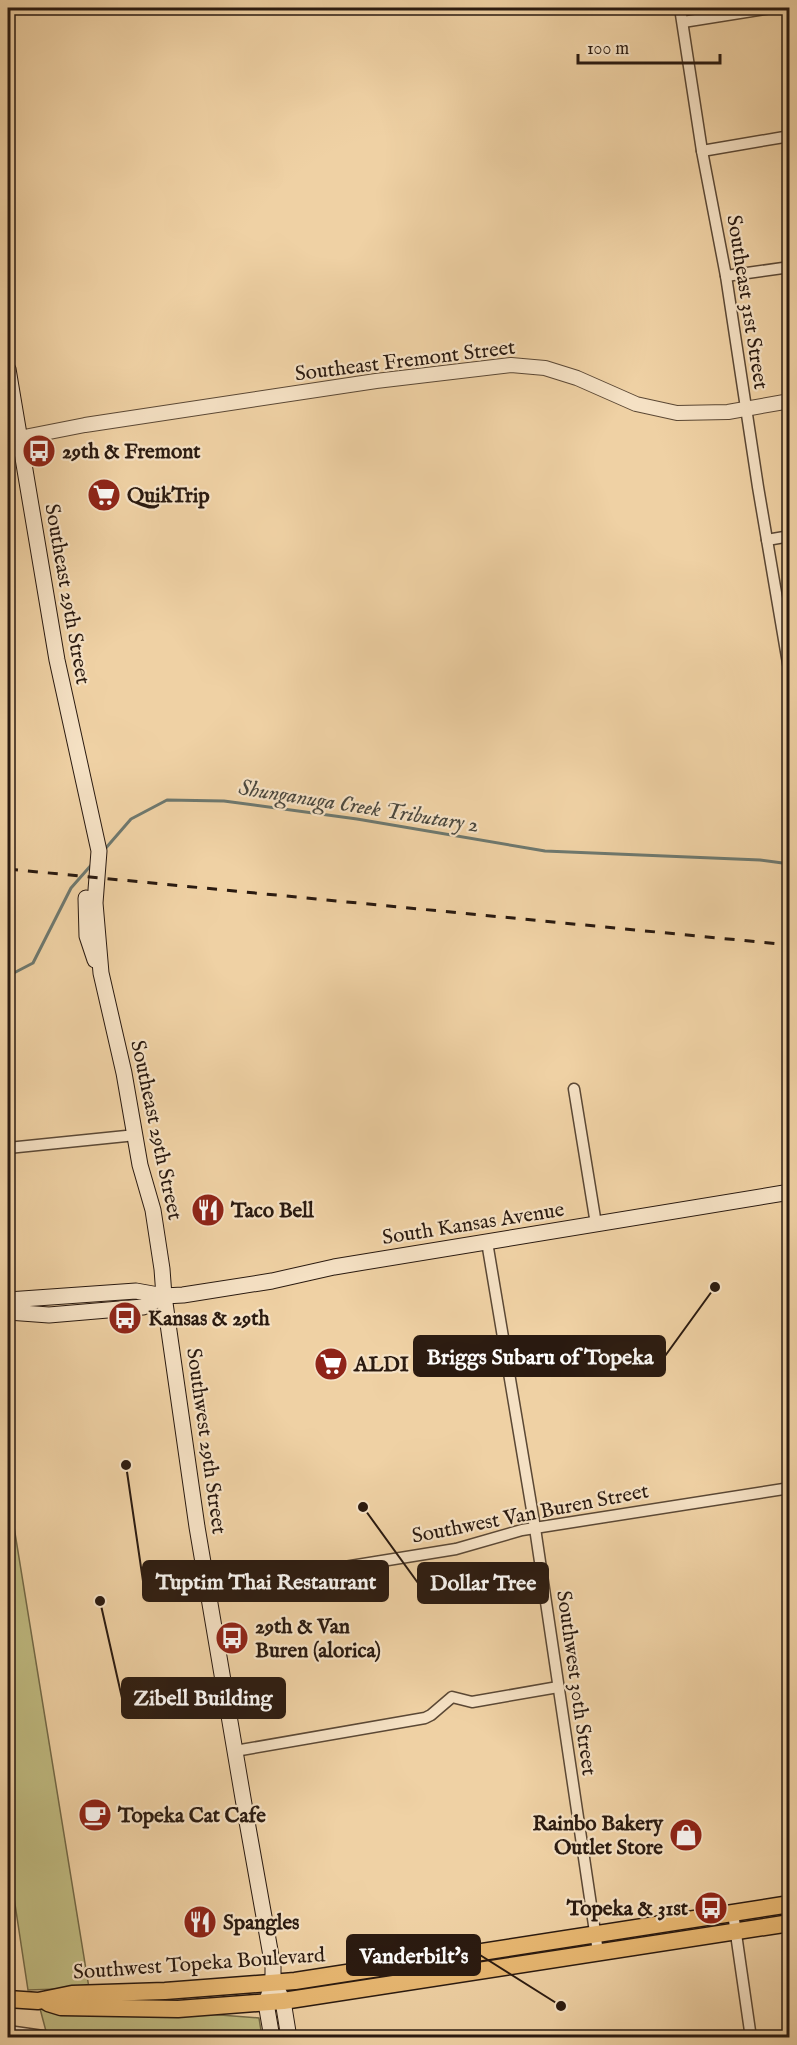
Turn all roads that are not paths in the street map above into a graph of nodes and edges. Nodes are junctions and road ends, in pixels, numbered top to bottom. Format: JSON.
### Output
{"nodes":[{"id":1,"x":680,"y":8,"type":"edge"},
{"id":2,"x":771,"y":8,"type":"edge"},
{"id":3,"x":682,"y":22,"type":"junction"},
{"id":4,"x":789,"y":136,"type":"edge"},
{"id":5,"x":702,"y":151,"type":"junction"},
{"id":6,"x":789,"y":267,"type":"edge"},
{"id":7,"x":726,"y":276,"type":"junction"},
{"id":8,"x":8,"y":369,"type":"edge"},
{"id":9,"x":789,"y":401,"type":"edge"},
{"id":10,"x":745,"y":409,"type":"junction"},
{"id":11,"x":13,"y":437,"type":"edge"},
{"id":12,"x":789,"y":536,"type":"edge"},
{"id":13,"x":766,"y":540,"type":"junction"},
{"id":14,"x":789,"y":669,"type":"edge"},
{"id":15,"x":574,"y":1089,"type":"dead end"},
{"id":16,"x":136,"y":1135,"type":"junction"},
{"id":17,"x":8,"y":1148,"type":"edge"},
{"id":18,"x":789,"y":1192,"type":"edge"},
{"id":19,"x":596,"y":1224,"type":"junction"},
{"id":20,"x":487,"y":1242,"type":"junction"},
{"id":21,"x":164,"y":1296,"type":"junction"},
{"id":22,"x":8,"y":1300,"type":"edge"},
{"id":23,"x":8,"y":1312,"type":"edge"},
{"id":24,"x":789,"y":1488,"type":"edge"},
{"id":25,"x":535,"y":1528,"type":"junction"},
{"id":26,"x":208,"y":1589,"type":"junction"},
{"id":27,"x":558,"y":1687,"type":"junction"},
{"id":28,"x":235,"y":1751,"type":"junction"},
{"id":29,"x":789,"y":1904,"type":"edge"},
{"id":30,"x":733,"y":1913,"type":"junction"},
{"id":31,"x":789,"y":1923,"type":"edge"},
{"id":32,"x":734,"y":1931,"type":"junction"},
{"id":33,"x":596,"y":1934,"type":"junction"},
{"id":34,"x":598,"y":1952,"type":"junction"},
{"id":35,"x":273,"y":1983,"type":"junction"},
{"id":36,"x":8,"y":2000,"type":"edge"},
{"id":37,"x":38,"y":2001,"type":"junction"},
{"id":38,"x":283,"y":2001,"type":"junction"},
{"id":39,"x":266,"y":2003,"type":"junction"},
{"id":40,"x":8,"y":2031,"type":"edge"},
{"id":41,"x":57,"y":2037,"type":"edge"},
{"id":42,"x":272,"y":2037,"type":"edge"},
{"id":43,"x":289,"y":2037,"type":"edge"},
{"id":44,"x":751,"y":2037,"type":"edge"}],
"edges":[{"from":1,"to":3,"type":"street","name":"Southeast 31st Street"},
{"from":2,"to":3,"type":"street"},
{"from":3,"to":5,"type":"street","name":"Southeast 31st Street"},
{"from":4,"to":5,"type":"street"},
{"from":5,"to":7,"type":"street","name":"Southeast 31st Street"},
{"from":6,"to":7,"type":"street"},
{"from":7,"to":10,"type":"street","name":"Southeast 31st Street"},
{"from":8,"to":11,"type":"main road","name":"Southeast 29th Street"},
{"from":9,"to":10,"type":"street","name":"Southeast Fremont Street"},
{"from":10,"to":11,"type":"street","name":"Southeast Fremont Street"},
{"from":10,"to":13,"type":"street","name":"Southeast 31st Street"},
{"from":11,"to":16,"type":"main road","name":"Southeast 29th Street"},
{"from":12,"to":13,"type":"street"},
{"from":13,"to":14,"type":"street","name":"Southeast 31st Street"},
{"from":15,"to":19,"type":"street"},
{"from":16,"to":17,"type":"street"},
{"from":16,"to":21,"type":"main road","name":"Southeast 29th Street"},
{"from":18,"to":19,"type":"main road","name":"South Kansas Avenue"},
{"from":19,"to":20,"type":"main road","name":"South Kansas Avenue"},
{"from":20,"to":21,"type":"main road","name":"South Kansas Avenue"},
{"from":20,"to":25,"type":"street","name":"Southwest 30th Street"},
{"from":21,"to":22,"type":"main road","name":"South Kansas Avenue"},
{"from":21,"to":23,"type":"main road","name":"South Kansas Avenue"},
{"from":21,"to":26,"type":"main road","name":"Southwest 29th Street"},
{"from":24,"to":25,"type":"street","name":"Southwest Van Buren Street"},
{"from":25,"to":26,"type":"street","name":"Southwest Van Buren Street"},
{"from":25,"to":27,"type":"street","name":"Southwest 30th Street"},
{"from":26,"to":28,"type":"main road","name":"Southwest 29th Street"},
{"from":27,"to":28,"type":"street"},
{"from":27,"to":33,"type":"street","name":"Southwest 30th Street"},
{"from":28,"to":35,"type":"main road","name":"Southwest 29th Street"},
{"from":29,"to":30,"type":"main road","name":"Southwest Topeka Boulevard"},
{"from":30,"to":32,"type":"street"},
{"from":30,"to":33,"type":"main road","name":"Southwest Topeka Boulevard"},
{"from":31,"to":32,"type":"main road","name":"Southwest Topeka Boulevard"},
{"from":32,"to":34,"type":"main road","name":"Southwest Topeka Boulevard"},
{"from":32,"to":44,"type":"street"},
{"from":33,"to":34,"type":"street","name":"Southwest 30th Street"},
{"from":33,"to":35,"type":"main road","name":"Southwest Topeka Boulevard"},
{"from":34,"to":38,"type":"main road","name":"Southwest Topeka Boulevard"},
{"from":35,"to":37,"type":"main road","name":"Southwest Topeka Boulevard"},
{"from":35,"to":38,"type":"main road","name":"Southwest 29th Street"},
{"from":35,"to":39,"type":"main road","name":"Southwest 29th Street"},
{"from":36,"to":37,"type":"main road","name":"Southwest Topeka Boulevard"},
{"from":37,"to":39,"type":"main road","name":"Southwest Topeka Boulevard"},
{"from":38,"to":39,"type":"main road","name":"Southwest Topeka Boulevard"},
{"from":38,"to":43,"type":"main road","name":"Southwest 29th Street"},
{"from":39,"to":42,"type":"main road","name":"Southwest 29th Street"},
{"from":40,"to":41,"type":"street"}]}
